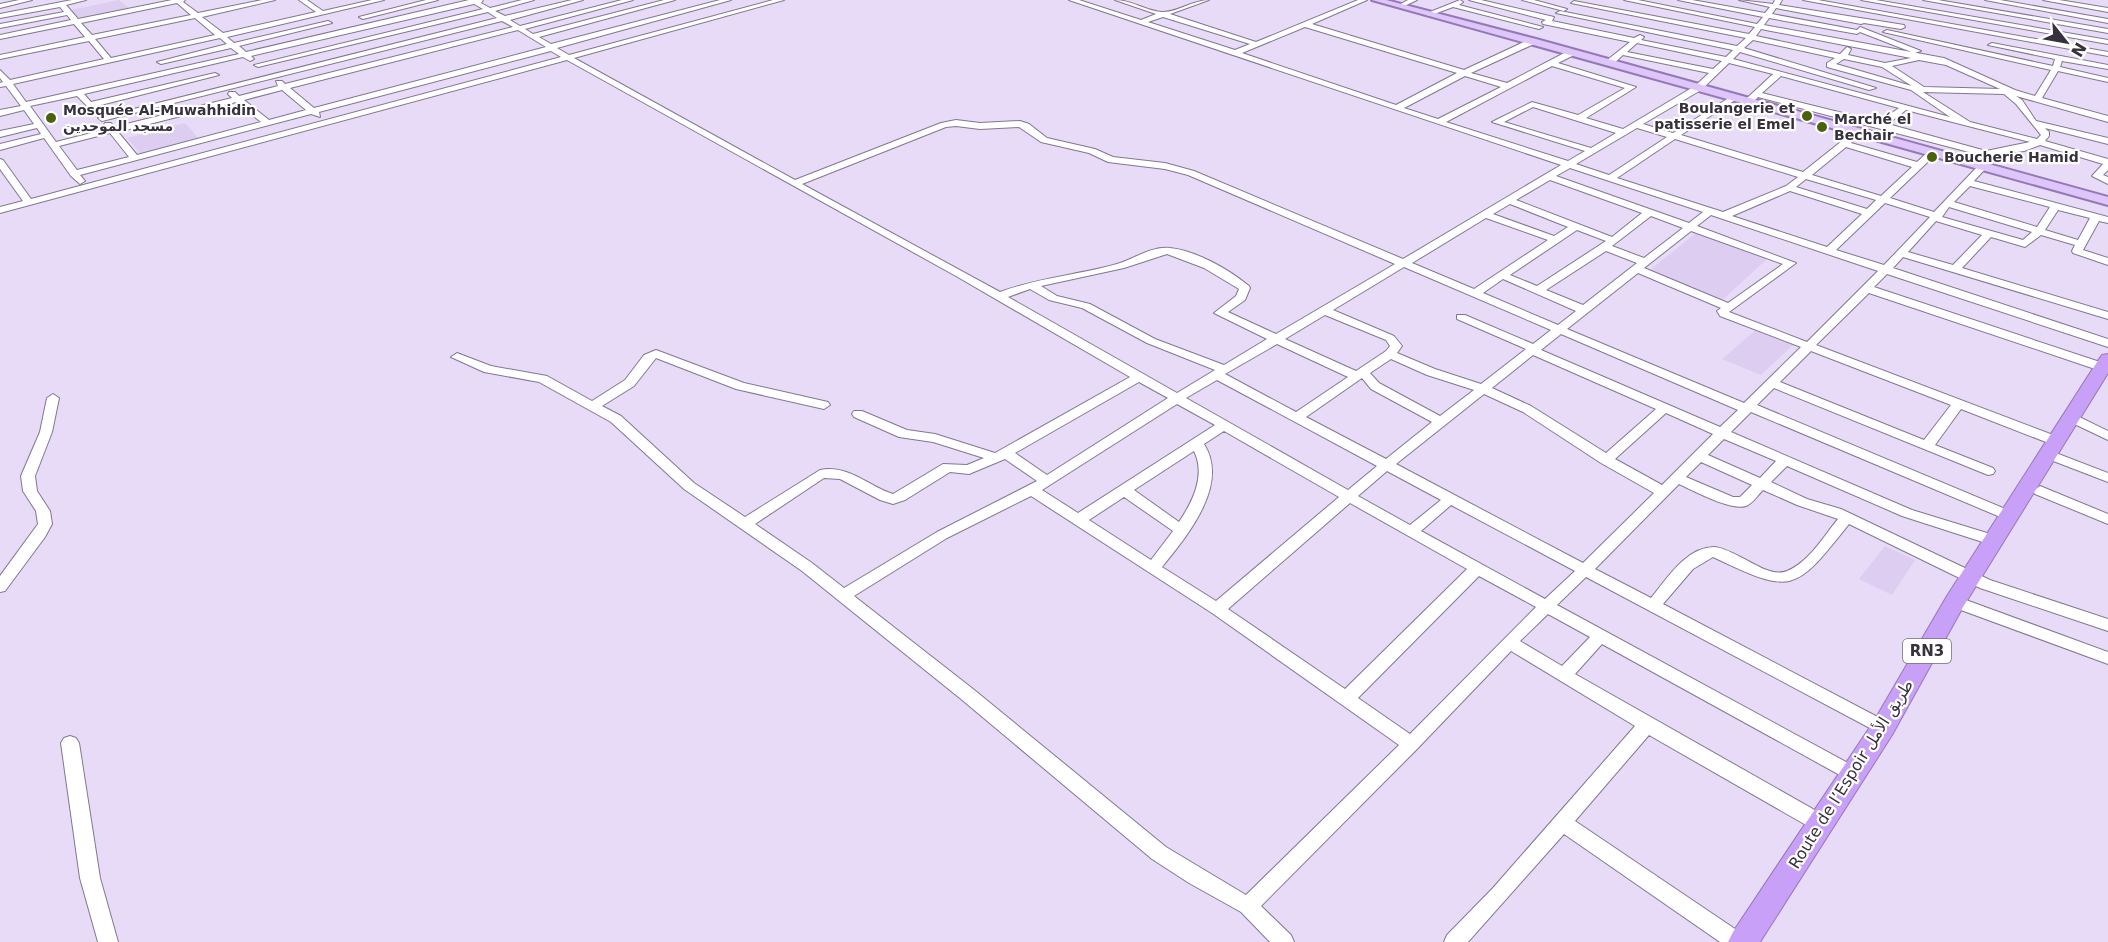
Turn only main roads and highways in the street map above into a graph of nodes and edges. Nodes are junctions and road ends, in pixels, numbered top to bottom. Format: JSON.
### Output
{"nodes":[{"id":1,"x":1376,"y":0,"type":"edge"},
{"id":2,"x":2108,"y":201,"type":"edge"},
{"id":3,"x":2103,"y":372,"type":"edge"},
{"id":4,"x":1743,"y":942,"type":"edge"}],
"edges":[{"from":1,"to":2,"type":"main road"},
{"from":3,"to":4,"type":"highway","name":"Route de l’Espoir طريق الأمل","number":"RN3"}]}
